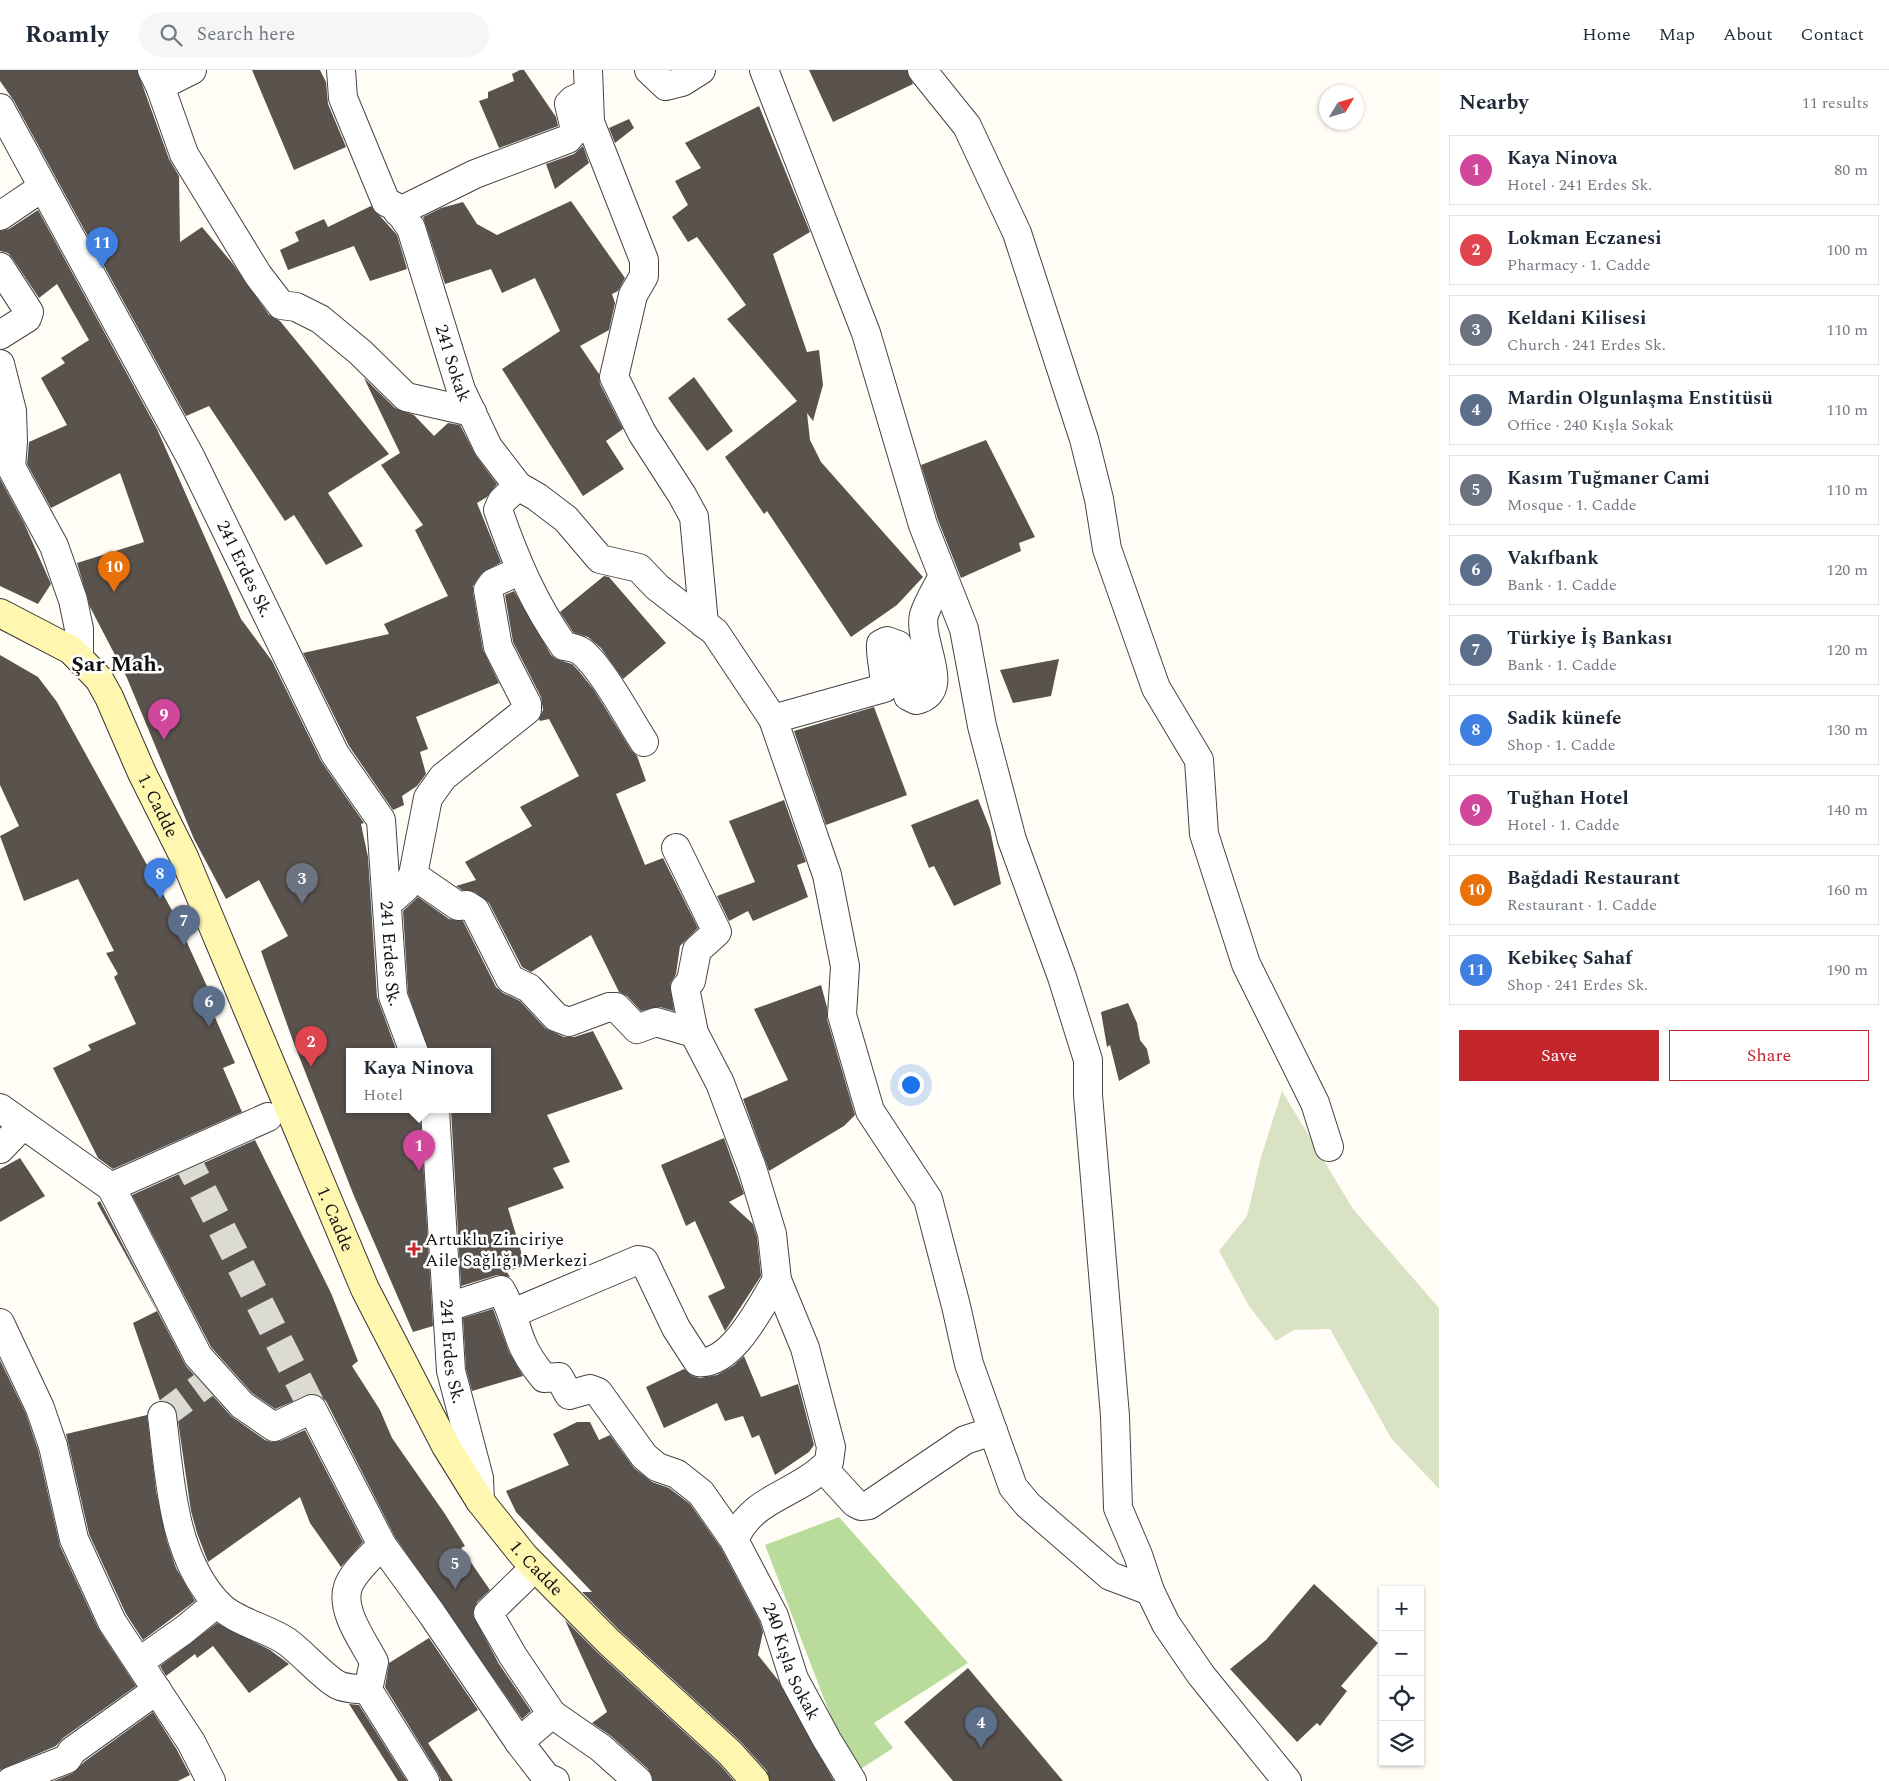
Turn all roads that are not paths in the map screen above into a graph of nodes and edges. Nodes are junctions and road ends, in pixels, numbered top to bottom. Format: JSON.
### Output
{"nodes":[{"id":1,"x":192,"y":70,"type":"edge"},
{"id":2,"x":341,"y":70,"type":"edge"},
{"id":3,"x":649,"y":70,"type":"edge"},
{"id":4,"x":701,"y":70,"type":"edge"},
{"id":5,"x":764,"y":70,"type":"edge"},
{"id":6,"x":922,"y":70,"type":"edge"},
{"id":7,"x":156,"y":78,"type":"edge"},
{"id":8,"x":588,"y":81,"type":"edge"},
{"id":9,"x":1,"y":110,"type":"edge"},
{"id":10,"x":43,"y":187,"type":"junction"},
{"id":11,"x":398,"y":212,"type":"junction"},
{"id":12,"x":0,"y":216,"type":"edge"},
{"id":13,"x":0,"y":267,"type":"edge"},
{"id":14,"x":0,"y":335,"type":"edge"},
{"id":15,"x":0,"y":364,"type":"edge"},
{"id":16,"x":472,"y":412,"type":"junction"},
{"id":17,"x":518,"y":486,"type":"junction"},
{"id":18,"x":521,"y":570,"type":"junction"},
{"id":19,"x":943,"y":576,"type":"junction"},
{"id":20,"x":0,"y":613,"type":"edge"},
{"id":21,"x":704,"y":624,"type":"junction"},
{"id":22,"x":79,"y":657,"type":"junction"},
{"id":23,"x":772,"y":719,"type":"junction"},
{"id":24,"x":644,"y":742,"type":"dead end"},
{"id":25,"x":676,"y":848,"type":"dead end"},
{"id":26,"x":413,"y":875,"type":"junction"},
{"id":27,"x":387,"y":904,"type":"junction"},
{"id":28,"x":694,"y":1033,"type":"junction"},
{"id":29,"x":412,"y":1048,"type":"edge"},
{"id":30,"x":0,"y":1108,"type":"edge"},
{"id":31,"x":435,"y":1113,"type":"edge"},
{"id":32,"x":268,"y":1116,"type":"dead end"},
{"id":33,"x":23,"y":1126,"type":"junction"},
{"id":34,"x":1329,"y":1147,"type":"dead end"},
{"id":35,"x":0,"y":1149,"type":"edge"},
{"id":36,"x":111,"y":1187,"type":"junction"},
{"id":37,"x":777,"y":1280,"type":"junction"},
{"id":38,"x":448,"y":1307,"type":"junction"},
{"id":39,"x":513,"y":1313,"type":"junction"},
{"id":40,"x":0,"y":1323,"type":"edge"},
{"id":41,"x":162,"y":1416,"type":"dead end"},
{"id":42,"x":993,"y":1430,"type":"junction"},
{"id":43,"x":823,"y":1468,"type":"junction"},
{"id":44,"x":480,"y":1502,"type":"junction"},
{"id":45,"x":734,"y":1540,"type":"junction"},
{"id":46,"x":382,"y":1545,"type":"junction"},
{"id":47,"x":524,"y":1578,"type":"dead end"},
{"id":48,"x":1150,"y":1591,"type":"junction"},
{"id":49,"x":217,"y":1603,"type":"junction"},
{"id":50,"x":139,"y":1662,"type":"junction"},
{"id":51,"x":157,"y":1690,"type":"junction"},
{"id":52,"x":368,"y":1690,"type":"junction"},
{"id":53,"x":552,"y":1714,"type":"junction"},
{"id":54,"x":518,"y":1742,"type":"junction"},
{"id":55,"x":547,"y":1780,"type":"edge"},
{"id":56,"x":11,"y":1781,"type":"edge"},
{"id":57,"x":211,"y":1781,"type":"edge"},
{"id":58,"x":426,"y":1781,"type":"edge"},
{"id":59,"x":638,"y":1781,"type":"edge"},
{"id":60,"x":755,"y":1781,"type":"edge"},
{"id":61,"x":852,"y":1781,"type":"edge"},
{"id":62,"x":1287,"y":1781,"type":"edge"}],
"edges":[{"from":1,"to":7,"type":"street"},
{"from":2,"to":11,"type":"street","name":"241 Sokak"},
{"from":3,"to":4,"type":"street"},
{"from":5,"to":19,"type":"street"},
{"from":6,"to":34,"type":"street"},
{"from":7,"to":16,"type":"street"},
{"from":8,"to":11,"type":"street"},
{"from":8,"to":21,"type":"street"},
{"from":9,"to":10,"type":"street","name":"241 Erdes Sk."},
{"from":10,"to":12,"type":"street"},
{"from":10,"to":27,"type":"street","name":"241 Erdes Sk."},
{"from":11,"to":16,"type":"street","name":"241 Sokak"},
{"from":13,"to":14,"type":"street"},
{"from":15,"to":22,"type":"street"},
{"from":16,"to":17,"type":"street","name":"241 Sokak"},
{"from":17,"to":18,"type":"street"},
{"from":17,"to":21,"type":"street","name":"241 Sokak"},
{"from":18,"to":24,"type":"street"},
{"from":18,"to":26,"type":"street"},
{"from":19,"to":23,"type":"street"},
{"from":19,"to":48,"type":"street"},
{"from":20,"to":22,"type":"main road","name":"1. Cadde"},
{"from":21,"to":23,"type":"street","name":"241 Sokak"},
{"from":22,"to":44,"type":"main road","name":"1. Cadde"},
{"from":23,"to":42,"type":"street","name":"241 Sokak"},
{"from":25,"to":28,"type":"street"},
{"from":26,"to":27,"type":"street"},
{"from":26,"to":28,"type":"street"},
{"from":27,"to":29,"type":"street","name":"241 Erdes Sk."},
{"from":28,"to":37,"type":"street"},
{"from":30,"to":33,"type":"street"},
{"from":31,"to":38,"type":"street","name":"241 Erdes Sk."},
{"from":32,"to":36,"type":"street"},
{"from":33,"to":35,"type":"street"},
{"from":33,"to":36,"type":"street"},
{"from":36,"to":46,"type":"street"},
{"from":37,"to":39,"type":"street"},
{"from":37,"to":43,"type":"street"},
{"from":38,"to":39,"type":"street"},
{"from":38,"to":44,"type":"street","name":"241 Erdes Sk."},
{"from":39,"to":45,"type":"street","name":"240 Kışla Sokak"},
{"from":40,"to":50,"type":"street"},
{"from":41,"to":49,"type":"street"},
{"from":42,"to":43,"type":"street"},
{"from":42,"to":48,"type":"street","name":"241 Sokak"},
{"from":43,"to":45,"type":"street"},
{"from":44,"to":60,"type":"main road","name":"1. Cadde"},
{"from":45,"to":61,"type":"street","name":"240 Kışla Sokak"},
{"from":46,"to":52,"type":"street"},
{"from":46,"to":54,"type":"street"},
{"from":47,"to":53,"type":"street"},
{"from":48,"to":62,"type":"street"},
{"from":49,"to":50,"type":"street"},
{"from":49,"to":52,"type":"street"},
{"from":50,"to":51,"type":"street"},
{"from":51,"to":56,"type":"street"},
{"from":51,"to":57,"type":"street"},
{"from":52,"to":58,"type":"street"},
{"from":53,"to":54,"type":"street"},
{"from":53,"to":59,"type":"street"},
{"from":54,"to":55,"type":"street"}]}
